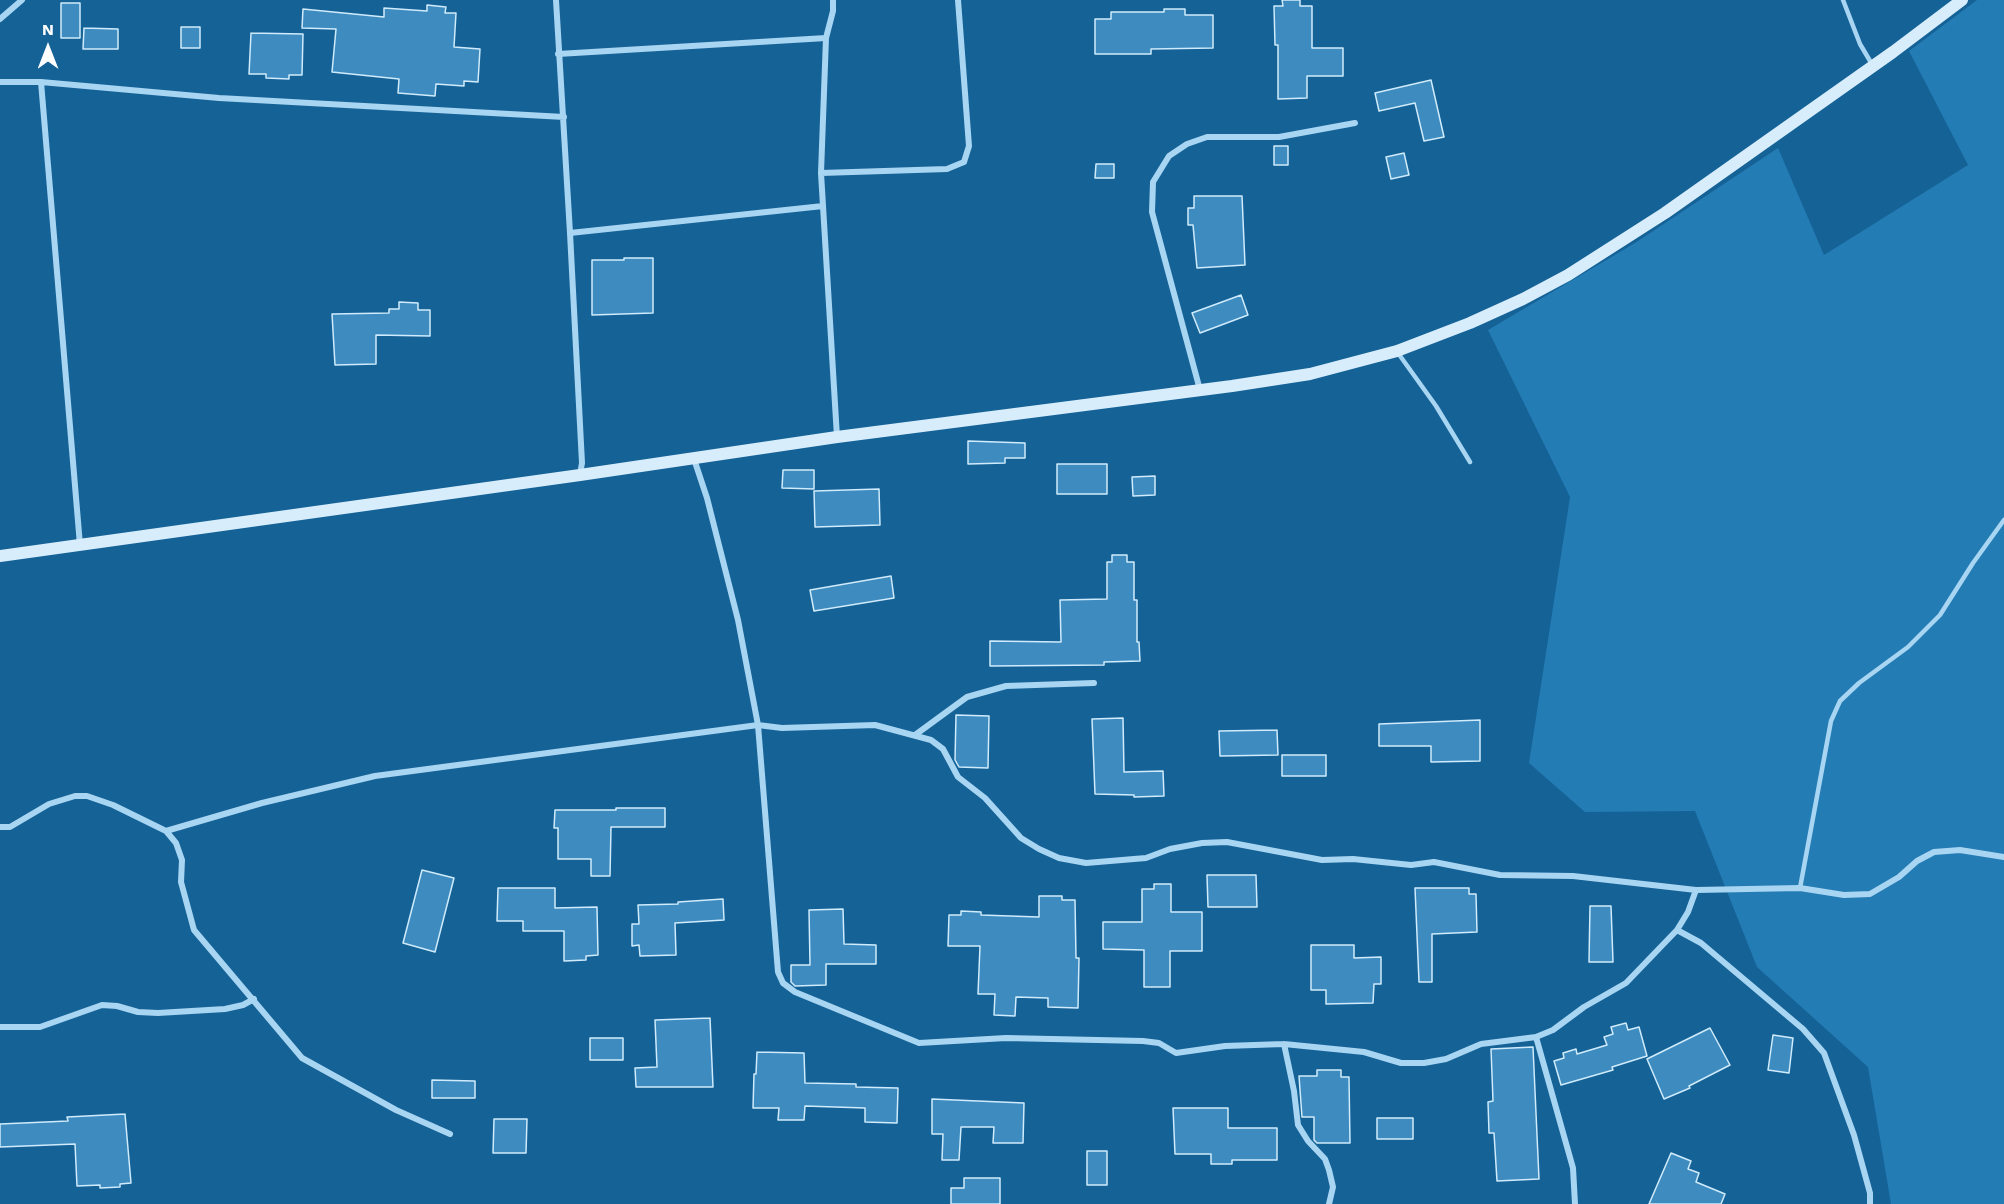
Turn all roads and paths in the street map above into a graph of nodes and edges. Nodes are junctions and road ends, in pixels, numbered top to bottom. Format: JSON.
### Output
{"nodes":[{"id":1,"x":22,"y":0,"type":"edge"},
{"id":2,"x":556,"y":0,"type":"edge"},
{"id":3,"x":833,"y":0,"type":"edge"},
{"id":4,"x":958,"y":0,"type":"edge"},
{"id":5,"x":1843,"y":0,"type":"edge"},
{"id":6,"x":1962,"y":0,"type":"edge"},
{"id":7,"x":0,"y":19,"type":"edge"},
{"id":8,"x":826,"y":38,"type":"junction"},
{"id":9,"x":558,"y":54,"type":"junction"},
{"id":10,"x":1873,"y":66,"type":"junction"},
{"id":11,"x":0,"y":82,"type":"edge"},
{"id":12,"x":41,"y":82,"type":"junction"},
{"id":13,"x":564,"y":117,"type":"junction"},
{"id":14,"x":1355,"y":123,"type":"dead end"},
{"id":15,"x":821,"y":173,"type":"junction"},
{"id":16,"x":823,"y":206,"type":"junction"},
{"id":17,"x":570,"y":232,"type":"junction"},
{"id":18,"x":1397,"y":351,"type":"junction"},
{"id":19,"x":1200,"y":390,"type":"junction"},
{"id":20,"x":837,"y":437,"type":"junction"},
{"id":21,"x":694,"y":459,"type":"junction"},
{"id":22,"x":1470,"y":462,"type":"dead end"},
{"id":23,"x":580,"y":475,"type":"junction"},
{"id":24,"x":2004,"y":520,"type":"edge"},
{"id":25,"x":80,"y":544,"type":"junction"},
{"id":26,"x":0,"y":556,"type":"edge"},
{"id":27,"x":1094,"y":683,"type":"dead end"},
{"id":28,"x":758,"y":725,"type":"junction"},
{"id":29,"x":915,"y":735,"type":"junction"},
{"id":30,"x":0,"y":827,"type":"edge"},
{"id":31,"x":166,"y":831,"type":"junction"},
{"id":32,"x":2004,"y":857,"type":"edge"},
{"id":33,"x":1800,"y":888,"type":"junction"},
{"id":34,"x":1696,"y":890,"type":"junction"},
{"id":35,"x":1677,"y":930,"type":"junction"},
{"id":36,"x":254,"y":999,"type":"junction"},
{"id":37,"x":0,"y":1027,"type":"edge"},
{"id":38,"x":1536,"y":1036,"type":"junction"},
{"id":39,"x":1284,"y":1044,"type":"junction"},
{"id":40,"x":450,"y":1134,"type":"dead end"},
{"id":41,"x":1329,"y":1204,"type":"edge"},
{"id":42,"x":1575,"y":1204,"type":"edge"},
{"id":43,"x":1869,"y":1204,"type":"edge"}],
"edges":[{"from":1,"to":7,"type":"street"},
{"from":2,"to":9,"type":"street"},
{"from":3,"to":8,"type":"street"},
{"from":4,"to":15,"type":"street"},
{"from":5,"to":10,"type":"lane"},
{"from":6,"to":10,"type":"main road"},
{"from":8,"to":9,"type":"street"},
{"from":8,"to":15,"type":"street"},
{"from":9,"to":13,"type":"street"},
{"from":10,"to":18,"type":"main road"},
{"from":11,"to":12,"type":"street"},
{"from":12,"to":13,"type":"street"},
{"from":12,"to":25,"type":"street"},
{"from":13,"to":17,"type":"street"},
{"from":14,"to":19,"type":"street"},
{"from":15,"to":16,"type":"street"},
{"from":16,"to":17,"type":"street"},
{"from":16,"to":20,"type":"street"},
{"from":17,"to":23,"type":"street"},
{"from":18,"to":19,"type":"main road"},
{"from":18,"to":22,"type":"lane"},
{"from":19,"to":20,"type":"main road"},
{"from":20,"to":21,"type":"main road"},
{"from":21,"to":23,"type":"main road"},
{"from":21,"to":28,"type":"street"},
{"from":23,"to":25,"type":"main road"},
{"from":24,"to":33,"type":"lane"},
{"from":25,"to":26,"type":"main road"},
{"from":27,"to":29,"type":"street"},
{"from":28,"to":29,"type":"street"},
{"from":28,"to":31,"type":"street"},
{"from":28,"to":39,"type":"street"},
{"from":29,"to":34,"type":"street"},
{"from":30,"to":31,"type":"street"},
{"from":31,"to":36,"type":"street"},
{"from":32,"to":33,"type":"street"},
{"from":33,"to":34,"type":"street"},
{"from":34,"to":35,"type":"street"},
{"from":35,"to":38,"type":"street"},
{"from":35,"to":43,"type":"street"},
{"from":36,"to":37,"type":"street"},
{"from":36,"to":40,"type":"street"},
{"from":38,"to":39,"type":"street"},
{"from":38,"to":42,"type":"street"},
{"from":39,"to":41,"type":"street"}]}
